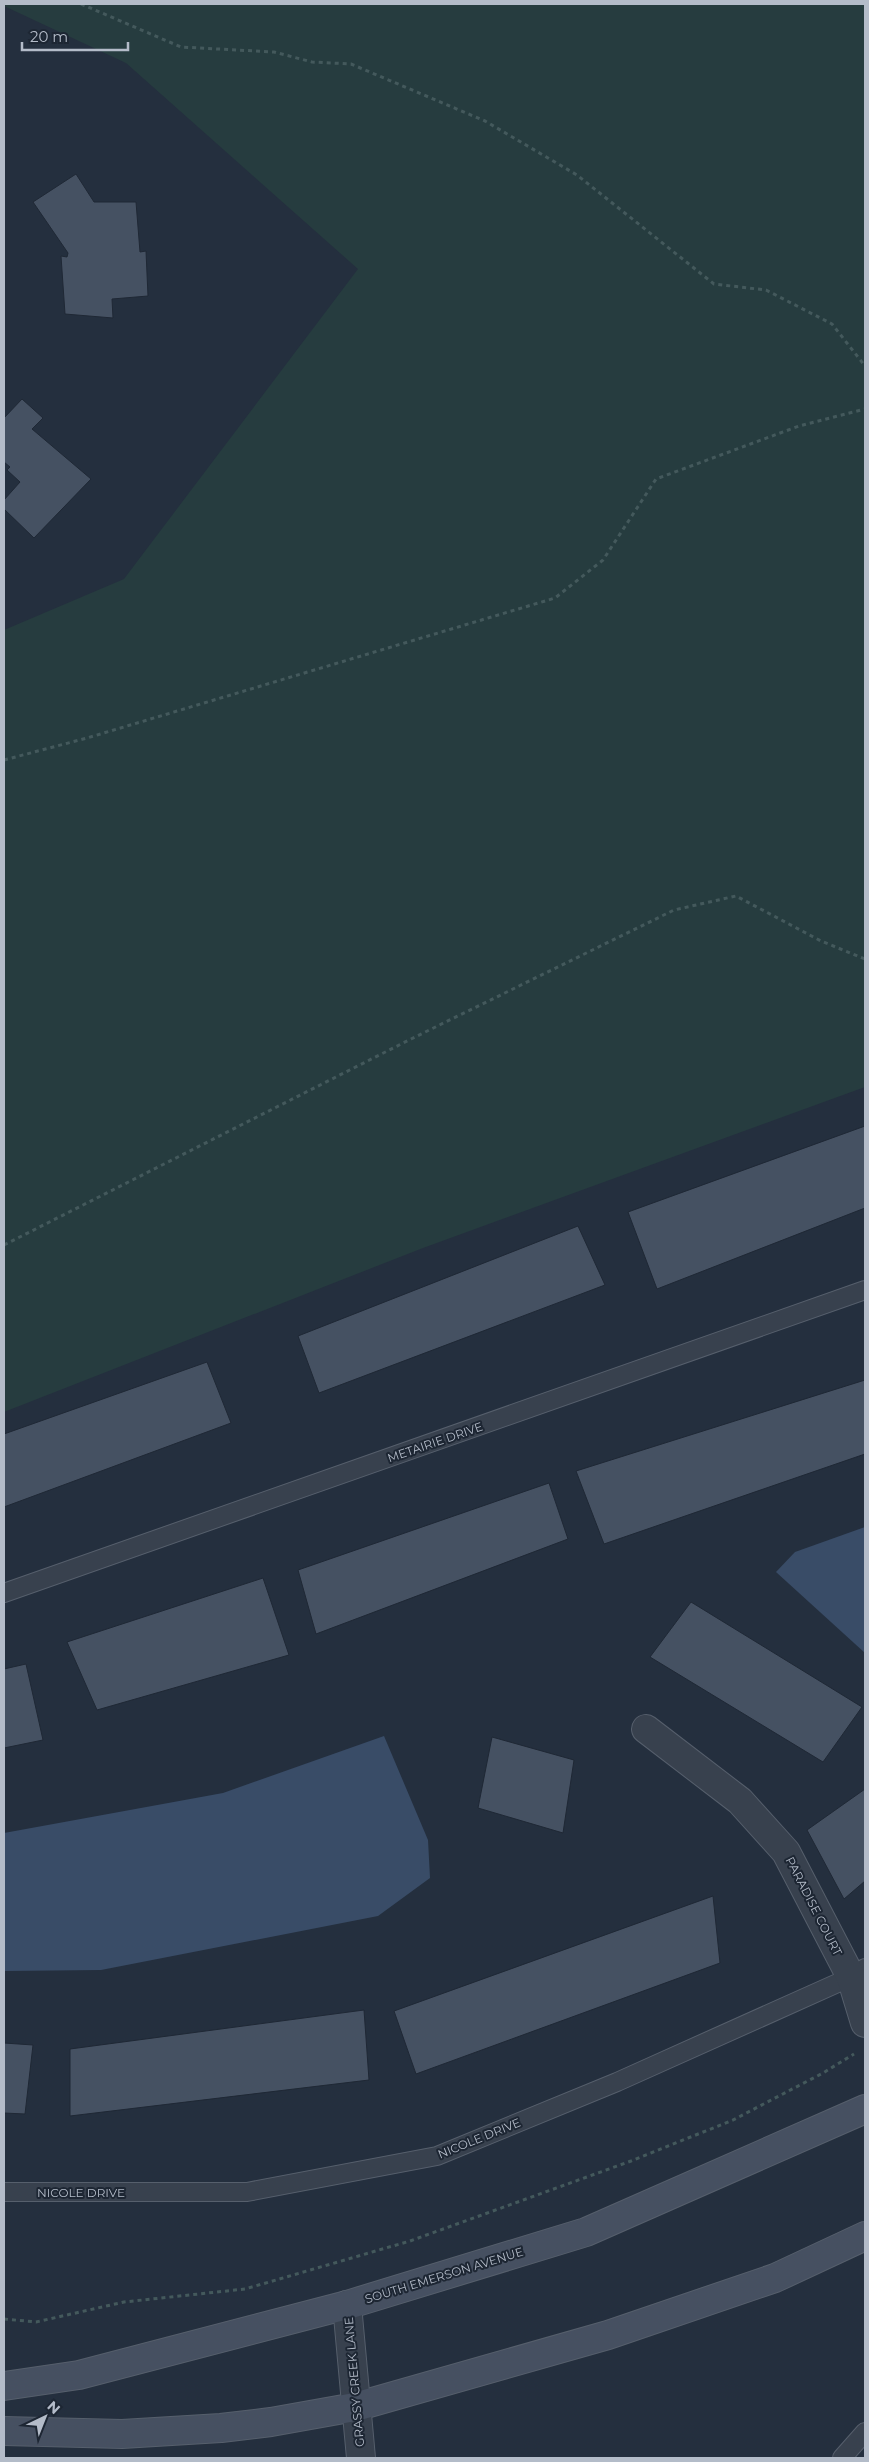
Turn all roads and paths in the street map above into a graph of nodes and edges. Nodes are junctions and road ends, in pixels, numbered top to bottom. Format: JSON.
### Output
{"nodes":[{"id":1,"x":81,"y":4,"type":"edge"},
{"id":2,"x":865,"y":366,"type":"edge"},
{"id":3,"x":865,"y":409,"type":"edge"},
{"id":4,"x":4,"y":760,"type":"edge"},
{"id":5,"x":865,"y":959,"type":"edge"},
{"id":6,"x":4,"y":1246,"type":"edge"},
{"id":7,"x":865,"y":1290,"type":"edge"},
{"id":8,"x":4,"y":1594,"type":"edge"},
{"id":9,"x":646,"y":1729,"type":"dead end"},
{"id":10,"x":858,"y":1972,"type":"edge"},
{"id":11,"x":865,"y":2023,"type":"edge"},
{"id":12,"x":857,"y":2052,"type":"dead end"},
{"id":13,"x":865,"y":2109,"type":"edge"},
{"id":14,"x":4,"y":2192,"type":"edge"},
{"id":15,"x":865,"y":2236,"type":"edge"},
{"id":16,"x":347,"y":2305,"type":"junction"},
{"id":17,"x":4,"y":2319,"type":"edge"},
{"id":18,"x":4,"y":2386,"type":"edge"},
{"id":19,"x":355,"y":2407,"type":"junction"},
{"id":20,"x":4,"y":2431,"type":"edge"},
{"id":21,"x":865,"y":2432,"type":"edge"},
{"id":22,"x":361,"y":2458,"type":"edge"},
{"id":23,"x":842,"y":2458,"type":"edge"}],
"edges":[{"from":1,"to":2,"type":"path"},
{"from":3,"to":4,"type":"path"},
{"from":5,"to":6,"type":"path"},
{"from":7,"to":8,"type":"lane","name":"METAIRIE DRIVE"},
{"from":9,"to":10,"type":"street","name":"PARADISE COURT"},
{"from":10,"to":11,"type":"street","name":"PARADISE COURT"},
{"from":10,"to":14,"type":"lane","name":"NICOLE DRIVE"},
{"from":12,"to":17,"type":"path"},
{"from":13,"to":16,"type":"main road","name":"SOUTH EMERSON AVENUE"},
{"from":15,"to":19,"type":"main road"},
{"from":16,"to":18,"type":"main road","name":"SOUTH EMERSON AVENUE"},
{"from":16,"to":19,"type":"street","name":"GRASSY CREEK LANE"},
{"from":19,"to":20,"type":"main road"},
{"from":19,"to":22,"type":"street","name":"GRASSY CREEK LANE"},
{"from":21,"to":23,"type":"lane"}]}
